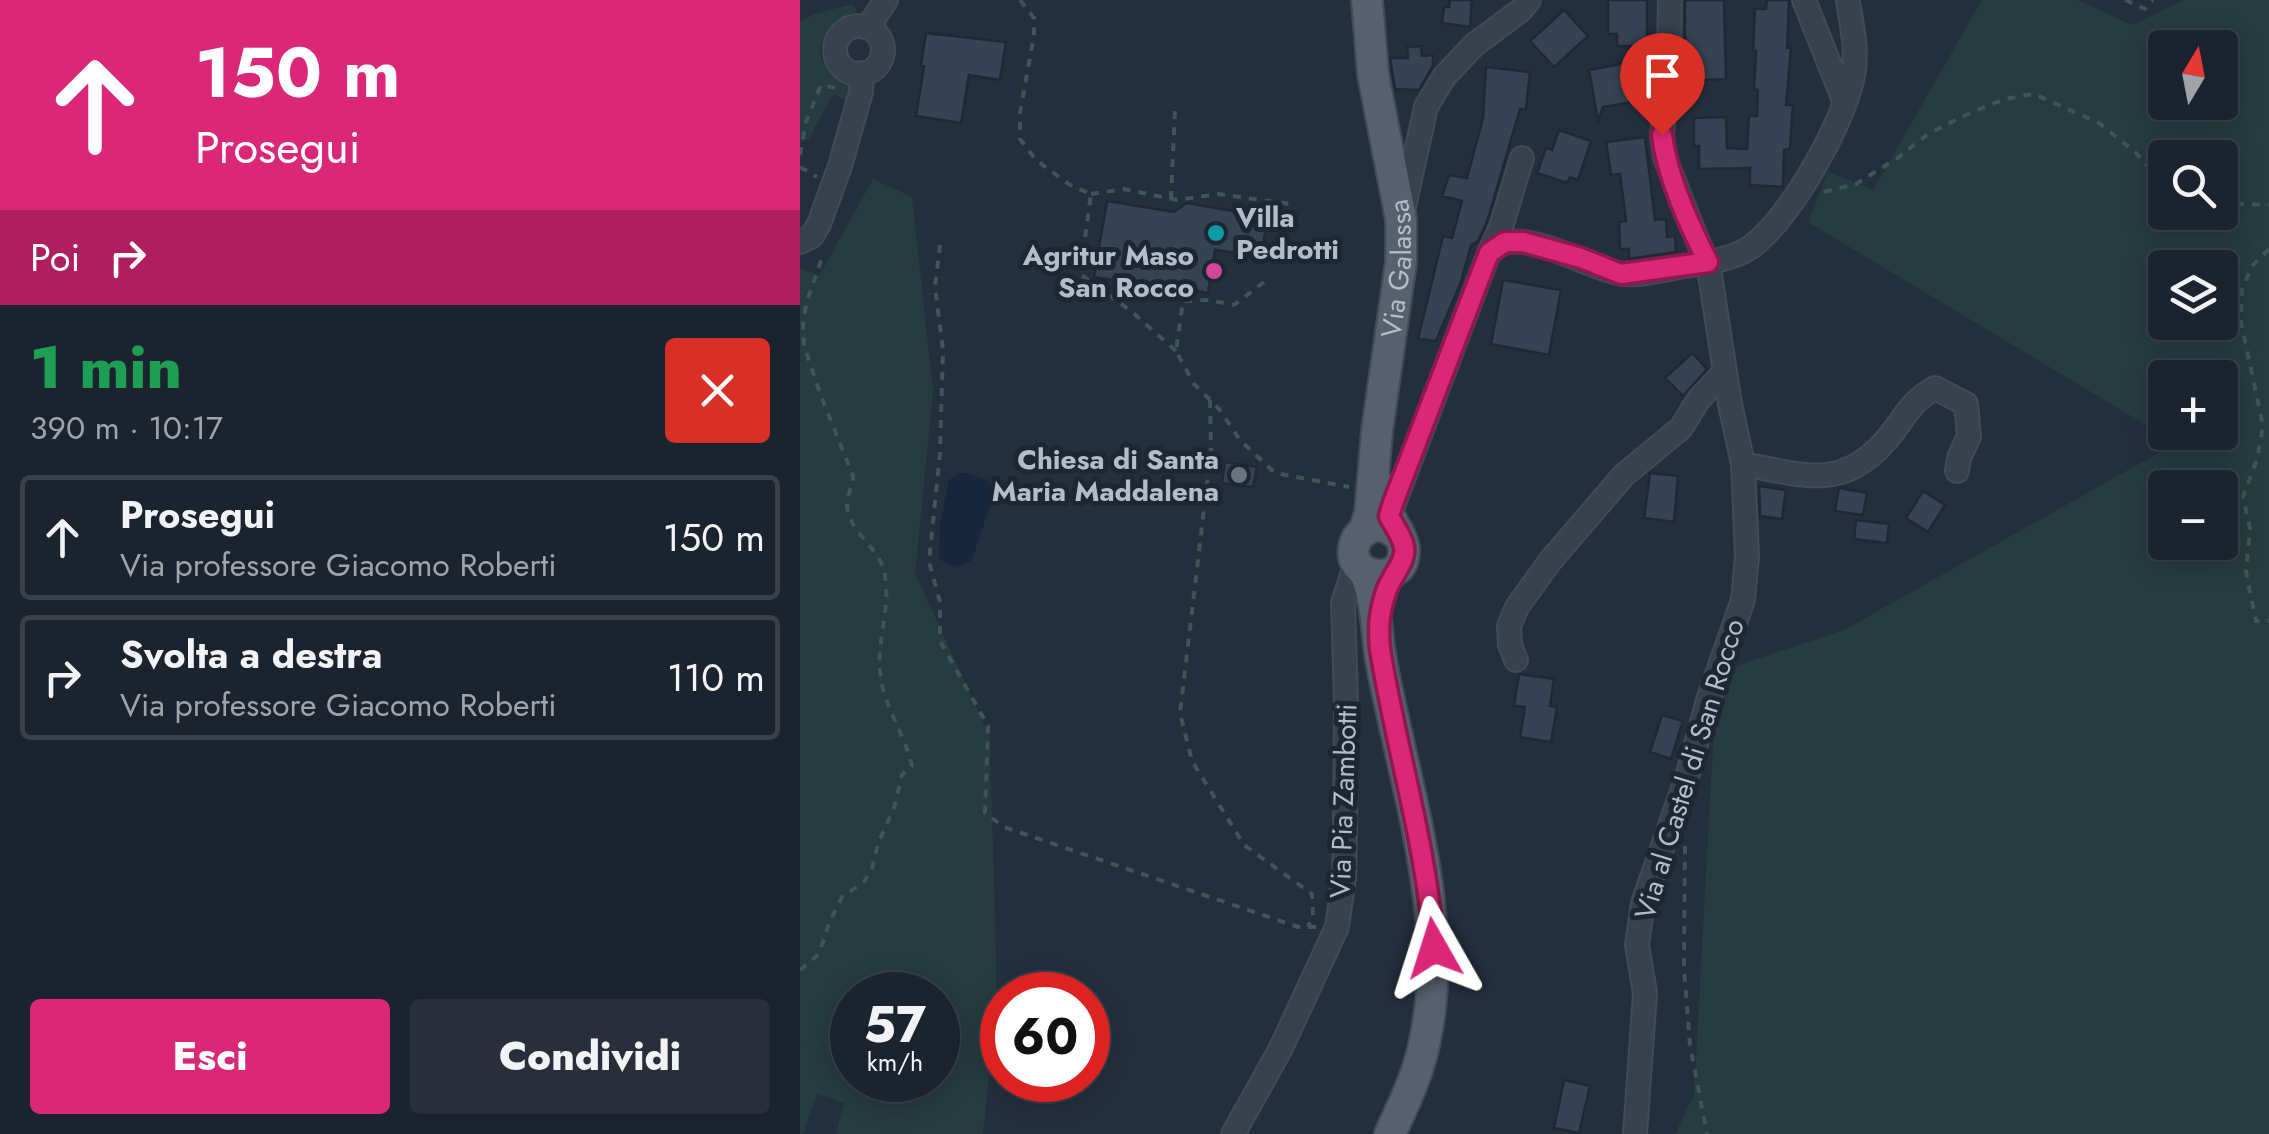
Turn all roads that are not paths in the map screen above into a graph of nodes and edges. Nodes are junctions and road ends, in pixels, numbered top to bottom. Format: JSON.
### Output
{"nodes":[{"id":1,"x":886,"y":0,"type":"edge"},
{"id":2,"x":1367,"y":0,"type":"edge"},
{"id":3,"x":1529,"y":0,"type":"edge"},
{"id":4,"x":1670,"y":0,"type":"edge"},
{"id":5,"x":1804,"y":0,"type":"edge"},
{"id":6,"x":1848,"y":0,"type":"edge"},
{"id":7,"x":868,"y":28,"type":"junction"},
{"id":8,"x":861,"y":83,"type":"junction"},
{"id":9,"x":1844,"y":103,"type":"junction"},
{"id":10,"x":1522,"y":158,"type":"dead end"},
{"id":11,"x":1401,"y":219,"type":"junction"},
{"id":12,"x":806,"y":238,"type":"edge"},
{"id":13,"x":1489,"y":253,"type":"junction"},
{"id":14,"x":1708,"y":262,"type":"junction"},
{"id":15,"x":1725,"y":372,"type":"junction"},
{"id":16,"x":1743,"y":464,"type":"junction"},
{"id":17,"x":1407,"y":466,"type":"junction"},
{"id":18,"x":1957,"y":470,"type":"dead end"},
{"id":19,"x":1379,"y":504,"type":"junction"},
{"id":20,"x":1372,"y":569,"type":"junction"},
{"id":21,"x":1516,"y":660,"type":"dead end"},
{"id":22,"x":1233,"y":1134,"type":"edge"},
{"id":23,"x":1390,"y":1134,"type":"edge"},
{"id":24,"x":1635,"y":1134,"type":"edge"}],
"edges":[{"from":1,"to":7,"type":"street"},
{"from":2,"to":11,"type":"main road","name":"Via Galassa"},
{"from":3,"to":11,"type":"street"},
{"from":4,"to":14,"type":"street","name":"Via al Castel di San Rocco"},
{"from":5,"to":9,"type":"street"},
{"from":6,"to":9,"type":"street"},
{"from":7,"to":8,"type":"street"},
{"from":7,"to":8,"type":"street"},
{"from":8,"to":12,"type":"street"},
{"from":9,"to":14,"type":"street"},
{"from":10,"to":13,"type":"street"},
{"from":11,"to":19,"type":"main road","name":"Via Galassa"},
{"from":13,"to":14,"type":"street"},
{"from":13,"to":17,"type":"street"},
{"from":14,"to":15,"type":"street","name":"Via al Castel di San Rocco"},
{"from":15,"to":16,"type":"street","name":"Via al Castel di San Rocco"},
{"from":15,"to":21,"type":"street"},
{"from":16,"to":18,"type":"street"},
{"from":16,"to":24,"type":"street","name":"Via al Castel di San Rocco"},
{"from":17,"to":19,"type":"street"},
{"from":17,"to":19,"type":"street"},
{"from":19,"to":20,"type":"main road"},
{"from":19,"to":20,"type":"main road"},
{"from":20,"to":22,"type":"street","name":"Via Pia Zambotti"},
{"from":20,"to":23,"type":"main road"}]}
